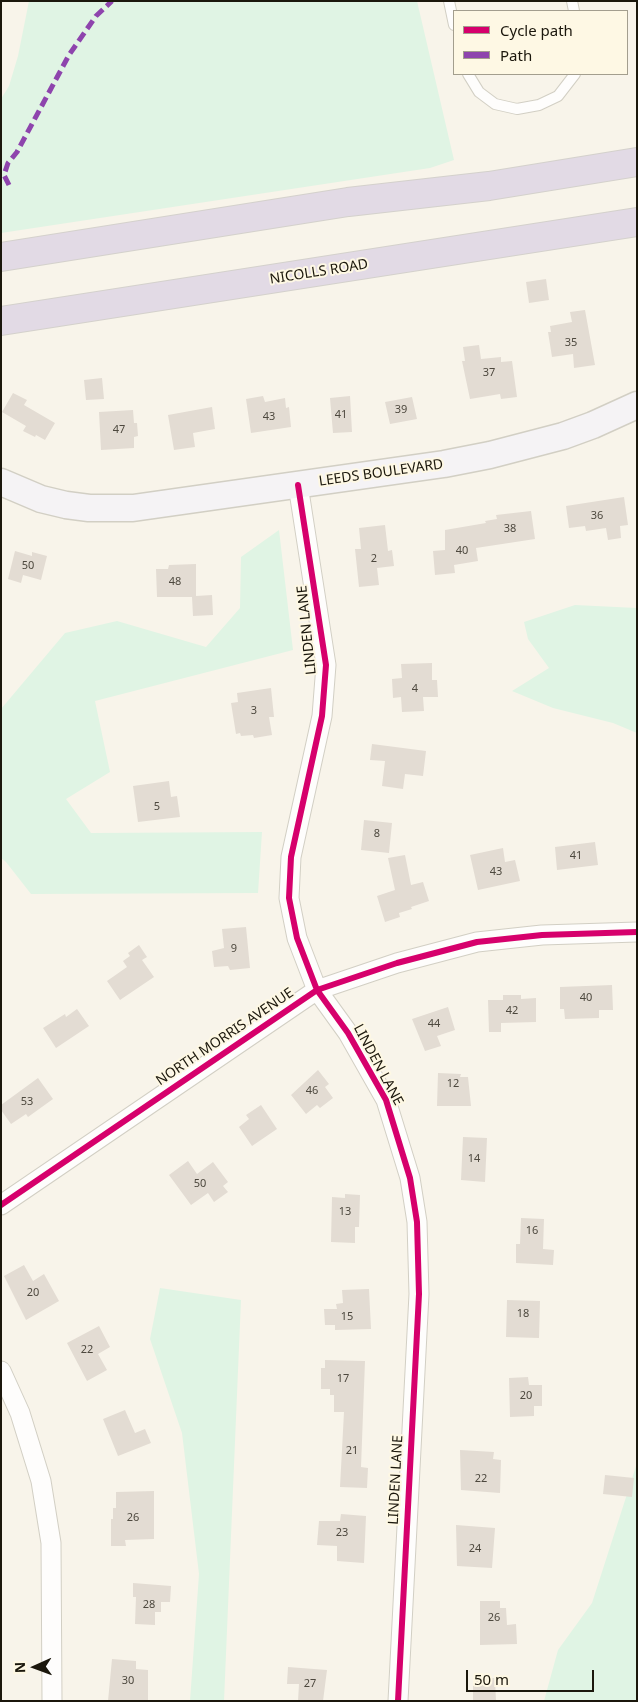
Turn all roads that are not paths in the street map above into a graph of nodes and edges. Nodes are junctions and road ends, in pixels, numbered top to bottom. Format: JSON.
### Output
{"nodes":[{"id":1,"x":449,"y":1,"type":"edge"},
{"id":2,"x":453,"y":20,"type":"edge"},
{"id":3,"x":469,"y":75,"type":"edge"},
{"id":4,"x":574,"y":75,"type":"edge"},
{"id":5,"x":637,"y":146,"type":"edge"},
{"id":6,"x":637,"y":162,"type":"edge"},
{"id":7,"x":348,"y":202,"type":"junction"},
{"id":8,"x":630,"y":226,"type":"edge"},
{"id":9,"x":1,"y":257,"type":"edge"},
{"id":10,"x":1,"y":321,"type":"edge"},
{"id":11,"x":637,"y":405,"type":"edge"},
{"id":12,"x":1,"y":482,"type":"edge"},
{"id":13,"x":298,"y":485,"type":"junction"},
{"id":14,"x":637,"y":932,"type":"edge"},
{"id":15,"x":317,"y":990,"type":"junction"},
{"id":16,"x":1,"y":1205,"type":"edge"},
{"id":17,"x":1,"y":1371,"type":"edge"},
{"id":18,"x":52,"y":1701,"type":"edge"},
{"id":19,"x":398,"y":1701,"type":"edge"}],
"edges":[{"from":1,"to":2,"type":"lane"},
{"from":3,"to":4,"type":"lane"},
{"from":5,"to":7,"type":"highway"},
{"from":6,"to":7,"type":"highway"},
{"from":7,"to":9,"type":"highway"},
{"from":8,"to":10,"type":"highway","name":"NICOLLS ROAD"},
{"from":11,"to":13,"type":"street","name":"LEEDS BOULEVARD"},
{"from":12,"to":13,"type":"street","name":"LEEDS BOULEVARD"},
{"from":13,"to":15,"type":"street","name":"LINDEN LANE"},
{"from":14,"to":15,"type":"street","name":"NORTH MORRIS AVENUE"},
{"from":15,"to":16,"type":"street","name":"NORTH MORRIS AVENUE"},
{"from":15,"to":19,"type":"street","name":"LINDEN LANE"},
{"from":17,"to":18,"type":"street"}]}
